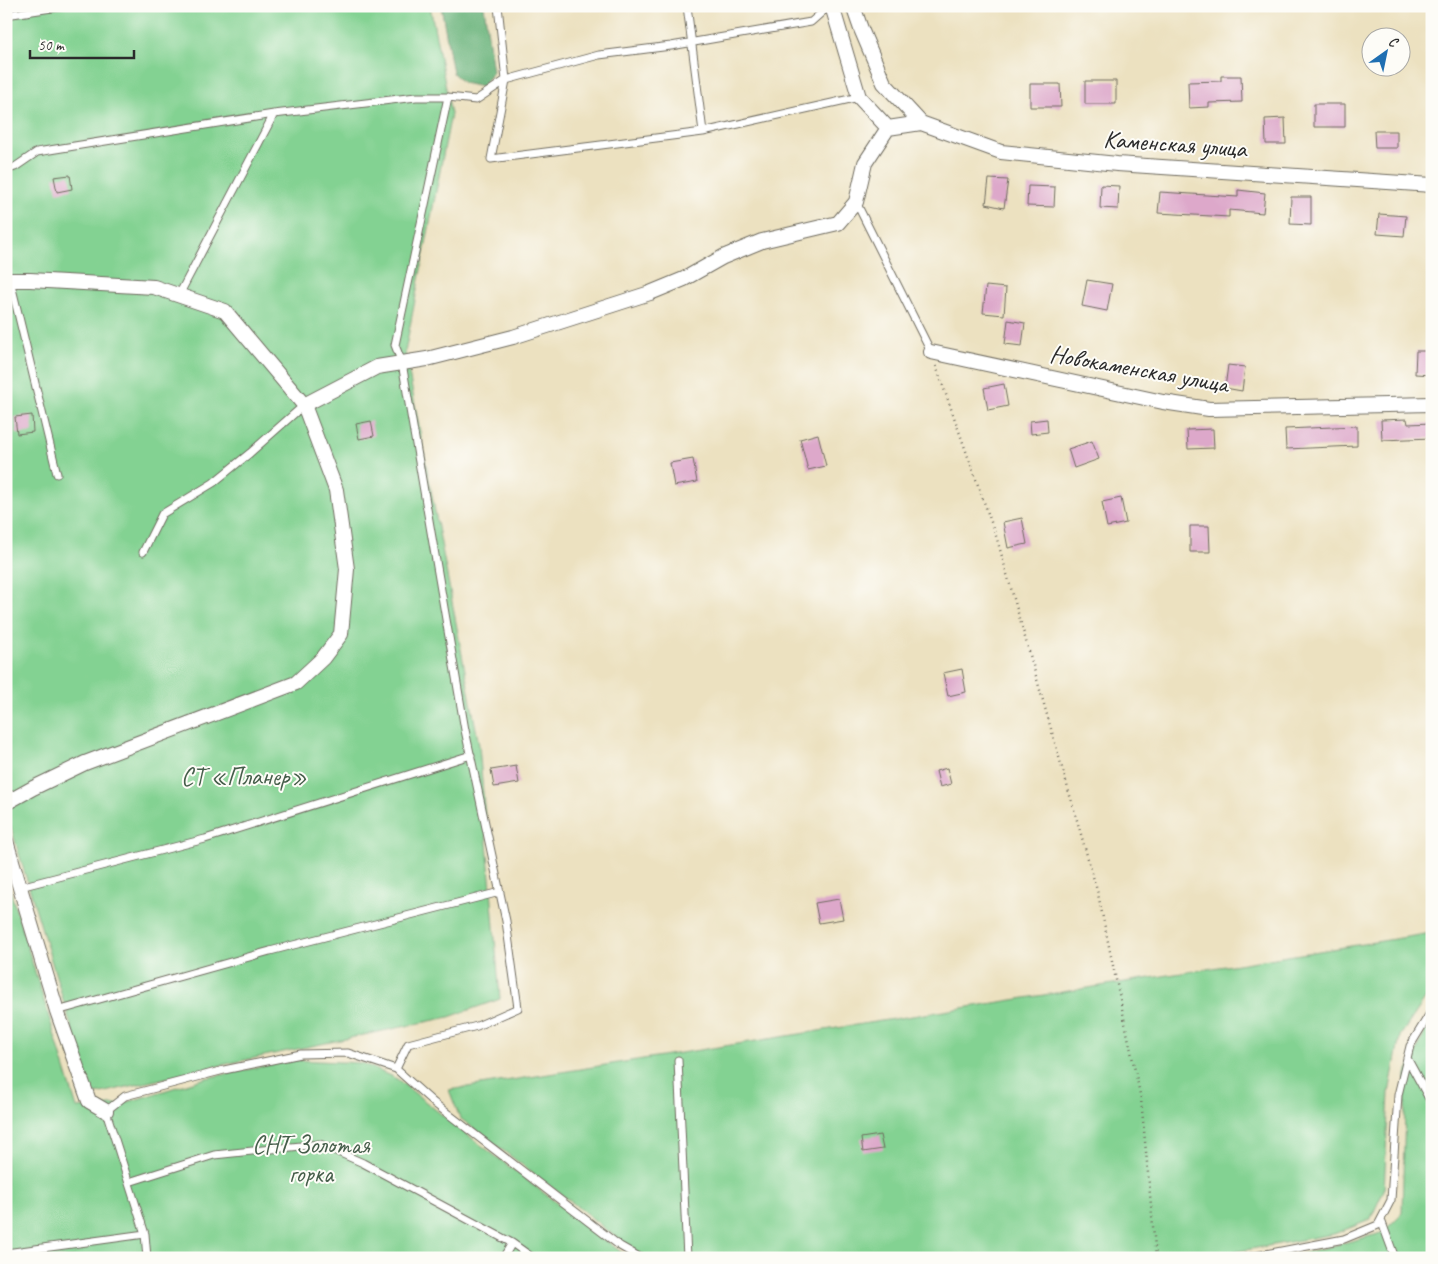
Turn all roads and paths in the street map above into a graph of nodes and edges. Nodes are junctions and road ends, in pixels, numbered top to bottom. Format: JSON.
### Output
{"nodes":[{"id":1,"x":65,"y":6,"type":"edge"},
{"id":2,"x":498,"y":6,"type":"edge"},
{"id":3,"x":687,"y":6,"type":"edge"},
{"id":4,"x":830,"y":6,"type":"edge"},
{"id":5,"x":853,"y":6,"type":"edge"},
{"id":6,"x":6,"y":15,"type":"edge"},
{"id":7,"x":692,"y":43,"type":"junction"},
{"id":8,"x":506,"y":80,"type":"junction"},
{"id":9,"x":448,"y":97,"type":"junction"},
{"id":10,"x":860,"y":97,"type":"junction"},
{"id":11,"x":274,"y":114,"type":"junction"},
{"id":12,"x":921,"y":123,"type":"junction"},
{"id":13,"x":888,"y":128,"type":"junction"},
{"id":14,"x":703,"y":132,"type":"junction"},
{"id":15,"x":6,"y":170,"type":"edge"},
{"id":16,"x":1432,"y":185,"type":"edge"},
{"id":17,"x":856,"y":202,"type":"junction"},
{"id":18,"x":8,"y":280,"type":"edge"},
{"id":19,"x":179,"y":295,"type":"junction"},
{"id":20,"x":932,"y":352,"type":"junction"},
{"id":21,"x":402,"y":363,"type":"junction"},
{"id":22,"x":1432,"y":404,"type":"edge"},
{"id":23,"x":304,"y":405,"type":"junction"},
{"id":24,"x":57,"y":474,"type":"dead end"},
{"id":25,"x":143,"y":552,"type":"dead end"},
{"id":26,"x":471,"y":754,"type":"junction"},
{"id":27,"x":6,"y":803,"type":"edge"},
{"id":28,"x":6,"y":841,"type":"edge"},
{"id":29,"x":20,"y":887,"type":"junction"},
{"id":30,"x":500,"y":892,"type":"junction"},
{"id":31,"x":1432,"y":1010,"type":"edge"},
{"id":32,"x":57,"y":1011,"type":"junction"},
{"id":33,"x":1407,"y":1058,"type":"junction"},
{"id":34,"x":678,"y":1060,"type":"dead end"},
{"id":35,"x":396,"y":1069,"type":"junction"},
{"id":36,"x":1432,"y":1104,"type":"edge"},
{"id":37,"x":106,"y":1111,"type":"junction"},
{"id":38,"x":129,"y":1182,"type":"junction"},
{"id":39,"x":1381,"y":1220,"type":"junction"},
{"id":40,"x":145,"y":1234,"type":"junction"},
{"id":41,"x":512,"y":1243,"type":"junction"},
{"id":42,"x":6,"y":1253,"type":"edge"},
{"id":43,"x":147,"y":1258,"type":"edge"},
{"id":44,"x":503,"y":1258,"type":"edge"},
{"id":45,"x":533,"y":1258,"type":"edge"},
{"id":46,"x":641,"y":1258,"type":"edge"},
{"id":47,"x":687,"y":1258,"type":"edge"},
{"id":48,"x":1156,"y":1258,"type":"edge"},
{"id":49,"x":1245,"y":1258,"type":"edge"},
{"id":50,"x":1395,"y":1258,"type":"edge"}],
"edges":[{"from":1,"to":6,"type":"lane"},
{"from":2,"to":8,"type":"lane"},
{"from":3,"to":7,"type":"lane"},
{"from":4,"to":7,"type":"lane"},
{"from":4,"to":10,"type":"street"},
{"from":5,"to":12,"type":"street"},
{"from":7,"to":8,"type":"lane"},
{"from":7,"to":14,"type":"lane"},
{"from":8,"to":9,"type":"lane"},
{"from":8,"to":14,"type":"lane"},
{"from":9,"to":11,"type":"lane"},
{"from":9,"to":21,"type":"lane"},
{"from":10,"to":13,"type":"street"},
{"from":10,"to":14,"type":"lane"},
{"from":11,"to":15,"type":"lane"},
{"from":11,"to":19,"type":"lane"},
{"from":12,"to":13,"type":"street"},
{"from":12,"to":16,"type":"street","name":"Каменская улица"},
{"from":13,"to":17,"type":"street"},
{"from":17,"to":20,"type":"lane"},
{"from":17,"to":21,"type":"street"},
{"from":18,"to":19,"type":"street"},
{"from":18,"to":24,"type":"lane"},
{"from":19,"to":23,"type":"street"},
{"from":20,"to":22,"type":"street","name":"Новокаменская улица"},
{"from":20,"to":48,"type":"path"},
{"from":21,"to":23,"type":"street"},
{"from":21,"to":26,"type":"lane"},
{"from":23,"to":25,"type":"lane"},
{"from":23,"to":27,"type":"street"},
{"from":26,"to":29,"type":"lane"},
{"from":26,"to":30,"type":"lane"},
{"from":28,"to":29,"type":"street"},
{"from":29,"to":32,"type":"street"},
{"from":30,"to":32,"type":"lane"},
{"from":30,"to":35,"type":"lane"},
{"from":31,"to":33,"type":"lane"},
{"from":32,"to":37,"type":"street"},
{"from":33,"to":36,"type":"lane"},
{"from":33,"to":39,"type":"lane"},
{"from":34,"to":47,"type":"lane"},
{"from":35,"to":37,"type":"lane"},
{"from":35,"to":46,"type":"lane"},
{"from":37,"to":38,"type":"lane"},
{"from":38,"to":40,"type":"lane"},
{"from":38,"to":41,"type":"lane"},
{"from":39,"to":49,"type":"lane"},
{"from":39,"to":50,"type":"lane"},
{"from":40,"to":42,"type":"lane"},
{"from":40,"to":43,"type":"lane"},
{"from":41,"to":44,"type":"lane"},
{"from":41,"to":45,"type":"lane"}]}
